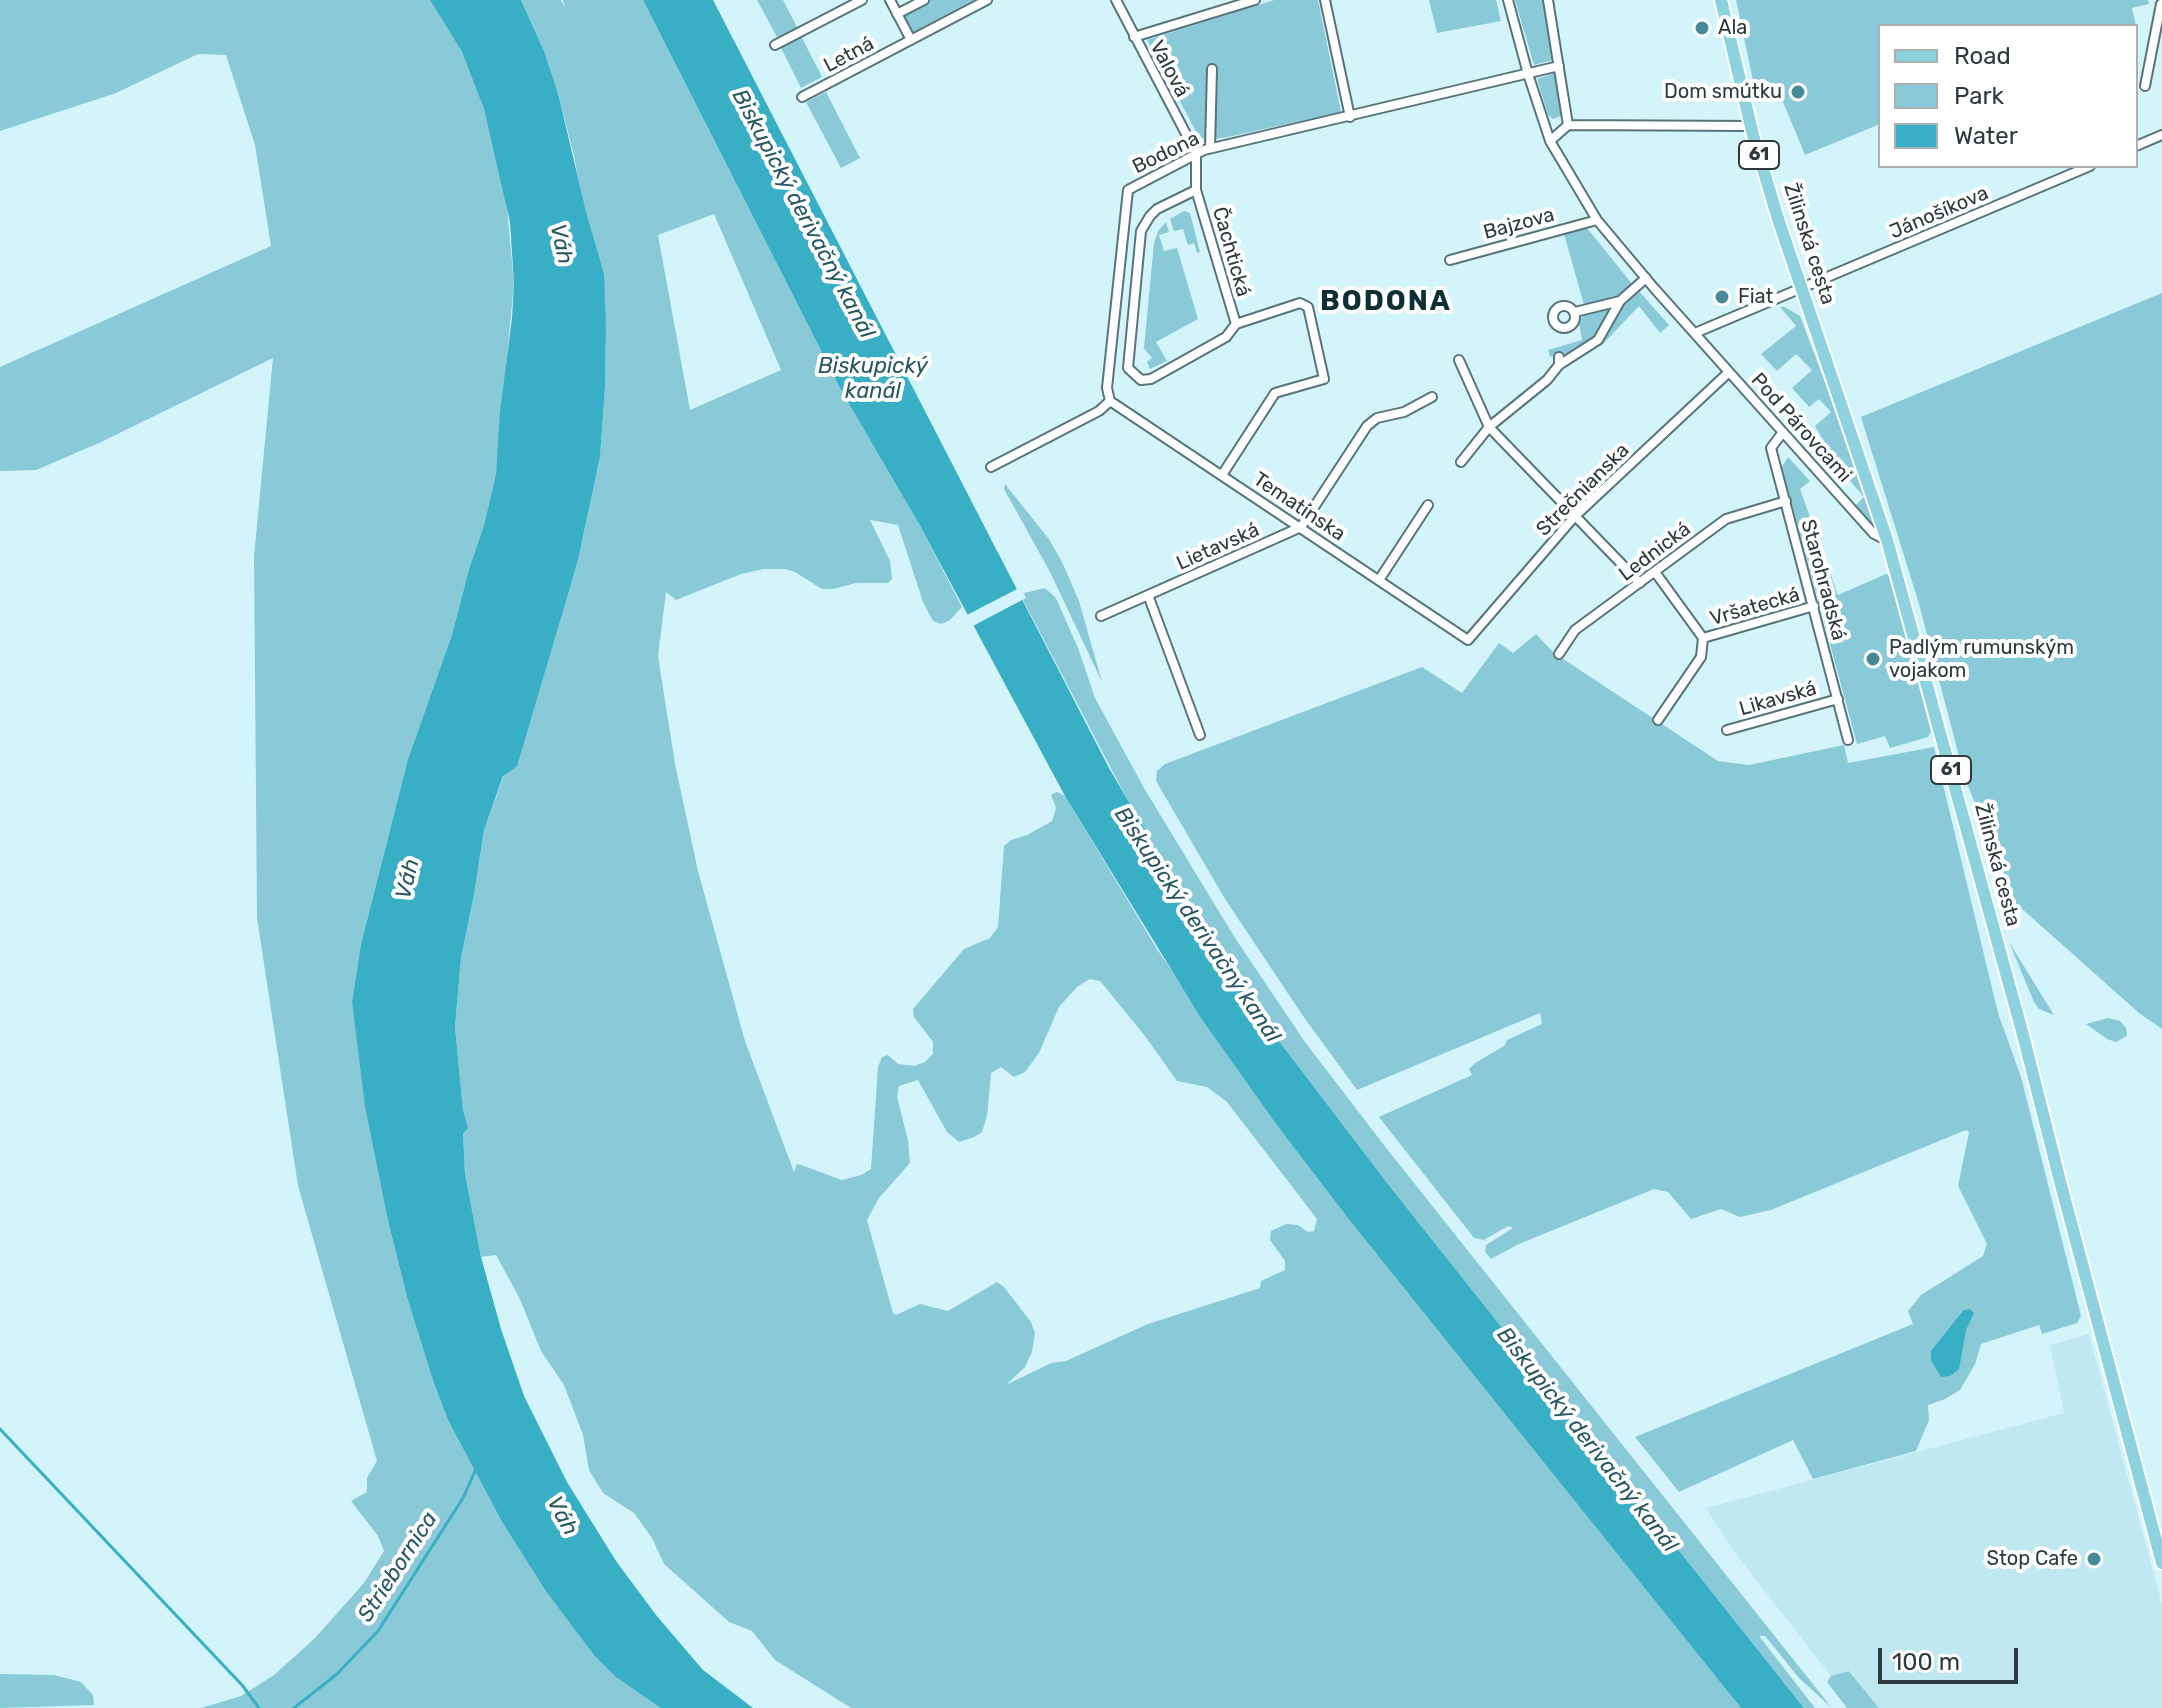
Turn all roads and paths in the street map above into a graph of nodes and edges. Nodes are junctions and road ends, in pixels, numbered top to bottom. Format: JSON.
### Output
{"nodes":[{"id":1,"x":862,"y":0,"type":"edge"},
{"id":2,"x":890,"y":0,"type":"edge"},
{"id":3,"x":924,"y":0,"type":"edge"},
{"id":4,"x":987,"y":0,"type":"edge"},
{"id":5,"x":1116,"y":0,"type":"edge"},
{"id":6,"x":1255,"y":0,"type":"edge"},
{"id":7,"x":1325,"y":0,"type":"edge"},
{"id":8,"x":1508,"y":0,"type":"edge"},
{"id":9,"x":1548,"y":0,"type":"edge"},
{"id":10,"x":1721,"y":0,"type":"edge"},
{"id":11,"x":2161,"y":2,"type":"edge"},
{"id":12,"x":897,"y":14,"type":"junction"},
{"id":13,"x":1134,"y":37,"type":"junction"},
{"id":14,"x":911,"y":40,"type":"junction"},
{"id":15,"x":775,"y":45,"type":"dead end"},
{"id":16,"x":1559,"y":66,"type":"junction"},
{"id":17,"x":1212,"y":69,"type":"dead end"},
{"id":18,"x":1528,"y":74,"type":"junction"},
{"id":19,"x":2145,"y":86,"type":"dead end"},
{"id":20,"x":802,"y":97,"type":"dead end"},
{"id":21,"x":1350,"y":117,"type":"junction"},
{"id":22,"x":1568,"y":125,"type":"junction"},
{"id":23,"x":1751,"y":126,"type":"junction"},
{"id":24,"x":2162,"y":135,"type":"edge"},
{"id":25,"x":1550,"y":141,"type":"junction"},
{"id":26,"x":2138,"y":145,"type":"edge"},
{"id":27,"x":1210,"y":148,"type":"junction"},
{"id":28,"x":1196,"y":153,"type":"junction"},
{"id":29,"x":2085,"y":168,"type":"edge"},
{"id":30,"x":1196,"y":190,"type":"junction"},
{"id":31,"x":1597,"y":220,"type":"junction"},
{"id":32,"x":1450,"y":260,"type":"dead end"},
{"id":33,"x":1646,"y":278,"type":"junction"},
{"id":34,"x":1802,"y":290,"type":"junction"},
{"id":35,"x":1620,"y":301,"type":"junction"},
{"id":36,"x":1117,"y":306,"type":"junction"},
{"id":37,"x":1133,"y":307,"type":"junction"},
{"id":38,"x":1575,"y":312,"type":"dead end"},
{"id":39,"x":1236,"y":324,"type":"junction"},
{"id":40,"x":1695,"y":333,"type":"junction"},
{"id":41,"x":1459,"y":360,"type":"dead end"},
{"id":42,"x":1729,"y":372,"type":"junction"},
{"id":43,"x":1432,"y":397,"type":"dead end"},
{"id":44,"x":1110,"y":401,"type":"junction"},
{"id":45,"x":1489,"y":427,"type":"junction"},
{"id":46,"x":1783,"y":432,"type":"junction"},
{"id":47,"x":1461,"y":462,"type":"dead end"},
{"id":48,"x":991,"y":467,"type":"dead end"},
{"id":49,"x":1222,"y":475,"type":"junction"},
{"id":50,"x":1786,"y":501,"type":"junction"},
{"id":51,"x":1428,"y":505,"type":"dead end"},
{"id":52,"x":1575,"y":516,"type":"junction"},
{"id":53,"x":1301,"y":527,"type":"junction"},
{"id":54,"x":1887,"y":540,"type":"junction"},
{"id":55,"x":1655,"y":572,"type":"junction"},
{"id":56,"x":1379,"y":580,"type":"junction"},
{"id":57,"x":1640,"y":583,"type":"junction"},
{"id":58,"x":1148,"y":595,"type":"junction"},
{"id":59,"x":1814,"y":606,"type":"junction"},
{"id":60,"x":1101,"y":616,"type":"dead end"},
{"id":61,"x":1703,"y":638,"type":"junction"},
{"id":62,"x":1468,"y":640,"type":"joint"},
{"id":63,"x":1559,"y":654,"type":"dead end"},
{"id":64,"x":1838,"y":699,"type":"junction"},
{"id":65,"x":1658,"y":720,"type":"dead end"},
{"id":66,"x":1727,"y":730,"type":"dead end"},
{"id":67,"x":1200,"y":735,"type":"dead end"},
{"id":68,"x":1848,"y":740,"type":"dead end"},
{"id":69,"x":2162,"y":1563,"type":"edge"}],
"edges":[{"from":1,"to":15,"type":"street"},
{"from":2,"to":12,"type":"street"},
{"from":3,"to":12,"type":"street"},
{"from":4,"to":14,"type":"street","name":"Letná"},
{"from":5,"to":13,"type":"street","name":"Valová"},
{"from":6,"to":13,"type":"street"},
{"from":7,"to":21,"type":"street"},
{"from":8,"to":18,"type":"street","name":"Pod Párovcami"},
{"from":9,"to":16,"type":"street"},
{"from":10,"to":23,"type":"main road","name":"Žilinská cesta","number":"61"},
{"from":11,"to":19,"type":"street"},
{"from":12,"to":14,"type":"street"},
{"from":13,"to":28,"type":"street","name":"Valová"},
{"from":14,"to":20,"type":"street","name":"Letná"},
{"from":16,"to":18,"type":"street","name":"Bodona"},
{"from":16,"to":22,"type":"street"},
{"from":17,"to":27,"type":"street"},
{"from":18,"to":21,"type":"street","name":"Bodona"},
{"from":18,"to":25,"type":"street","name":"Pod Párovcami"},
{"from":21,"to":27,"type":"street","name":"Bodona"},
{"from":22,"to":23,"type":"street"},
{"from":22,"to":25,"type":"street"},
{"from":23,"to":34,"type":"main road","name":"Žilinská cesta","number":"61"},
{"from":24,"to":26,"type":"street"},
{"from":25,"to":31,"type":"street","name":"Pod Párovcami"},
{"from":27,"to":28,"type":"street","name":"Bodona"},
{"from":28,"to":30,"type":"street","name":"Čachtická"},
{"from":28,"to":36,"type":"street","name":"Bodona"},
{"from":29,"to":34,"type":"street","name":"Jánošíkova"},
{"from":30,"to":37,"type":"street","name":"Čachtická"},
{"from":30,"to":39,"type":"street","name":"Čachtická"},
{"from":31,"to":32,"type":"street","name":"Bajzova"},
{"from":31,"to":33,"type":"street","name":"Pod Párovcami"},
{"from":33,"to":35,"type":"street"},
{"from":33,"to":40,"type":"street","name":"Pod Párovcami"},
{"from":34,"to":40,"type":"street"},
{"from":34,"to":54,"type":"main road","name":"Žilinská cesta","number":"61"},
{"from":35,"to":38,"type":"street"},
{"from":35,"to":45,"type":"street"},
{"from":36,"to":37,"type":"street"},
{"from":36,"to":44,"type":"street","name":"Bodona"},
{"from":37,"to":39,"type":"street","name":"Čachtická"},
{"from":39,"to":49,"type":"street"},
{"from":40,"to":42,"type":"street","name":"Pod Párovcami"},
{"from":41,"to":45,"type":"street"},
{"from":42,"to":46,"type":"street","name":"Pod Párovcami"},
{"from":42,"to":52,"type":"street","name":"Strečnianska"},
{"from":43,"to":53,"type":"street"},
{"from":44,"to":48,"type":"street"},
{"from":44,"to":49,"type":"street","name":"Tematínska"},
{"from":45,"to":47,"type":"street"},
{"from":45,"to":52,"type":"street"},
{"from":46,"to":50,"type":"street","name":"Starohradská"},
{"from":46,"to":54,"type":"street","name":"Pod Párovcami"},
{"from":49,"to":53,"type":"street","name":"Tematínska"},
{"from":50,"to":55,"type":"street","name":"Lednická"},
{"from":50,"to":59,"type":"street","name":"Starohradská"},
{"from":51,"to":56,"type":"street"},
{"from":52,"to":57,"type":"street"},
{"from":52,"to":62,"type":"street","name":"Strečnianska"},
{"from":53,"to":56,"type":"street","name":"Tematínska"},
{"from":53,"to":58,"type":"street","name":"Lietavská"},
{"from":54,"to":69,"type":"main road","name":"Žilinská cesta","number":"61"},
{"from":55,"to":57,"type":"street","name":"Lednická"},
{"from":55,"to":61,"type":"street"},
{"from":56,"to":62,"type":"street","name":"Tematínska"},
{"from":57,"to":63,"type":"street","name":"Lednická"},
{"from":58,"to":60,"type":"street","name":"Lietavská"},
{"from":58,"to":67,"type":"street"},
{"from":59,"to":61,"type":"street","name":"Vršatecká"},
{"from":59,"to":64,"type":"street","name":"Starohradská"},
{"from":61,"to":65,"type":"street","name":"Vršatecká"},
{"from":64,"to":66,"type":"street","name":"Likavská"},
{"from":64,"to":68,"type":"street","name":"Starohradská"}]}
